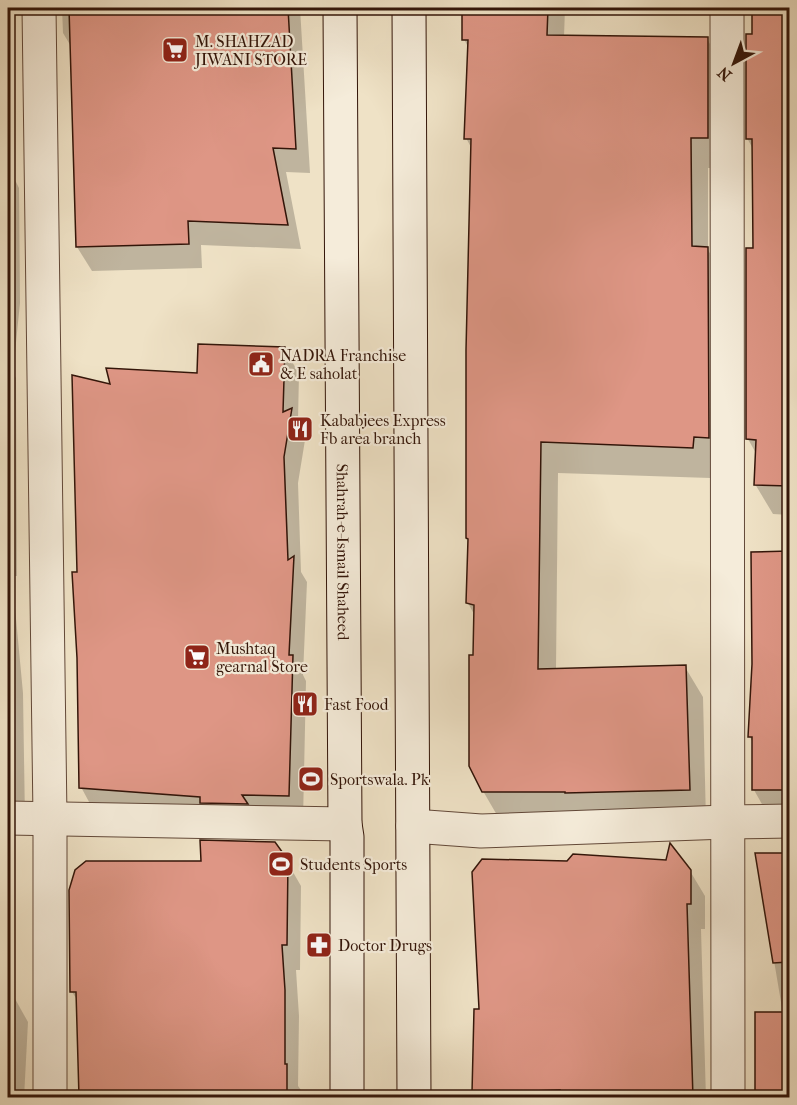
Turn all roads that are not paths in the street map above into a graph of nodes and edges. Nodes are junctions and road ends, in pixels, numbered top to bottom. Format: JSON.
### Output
{"nodes":[{"id":1,"x":39,"y":8,"type":"edge"},
{"id":2,"x":340,"y":8,"type":"edge"},
{"id":3,"x":409,"y":8,"type":"edge"},
{"id":4,"x":727,"y":8,"type":"edge"},
{"id":5,"x":8,"y":818,"type":"edge"},
{"id":6,"x":50,"y":818,"type":"junction"},
{"id":7,"x":789,"y":821,"type":"edge"},
{"id":8,"x":726,"y":822,"type":"junction"},
{"id":9,"x":345,"y":824,"type":"junction"},
{"id":10,"x":413,"y":826,"type":"junction"},
{"id":11,"x":50,"y":1098,"type":"edge"},
{"id":12,"x":347,"y":1098,"type":"edge"},
{"id":13,"x":414,"y":1098,"type":"edge"},
{"id":14,"x":728,"y":1098,"type":"edge"}],
"edges":[{"from":1,"to":6,"type":"street"},
{"from":2,"to":9,"type":"street","name":"Shahrah-e-Ismail Shaheed"},
{"from":3,"to":10,"type":"street"},
{"from":4,"to":8,"type":"street"},
{"from":5,"to":6,"type":"street"},
{"from":6,"to":9,"type":"street"},
{"from":6,"to":11,"type":"street"},
{"from":7,"to":8,"type":"street"},
{"from":8,"to":10,"type":"street"},
{"from":8,"to":14,"type":"street"},
{"from":9,"to":12,"type":"street","name":"Shahrah-e-Ismail Shaheed"},
{"from":10,"to":13,"type":"street"}]}
